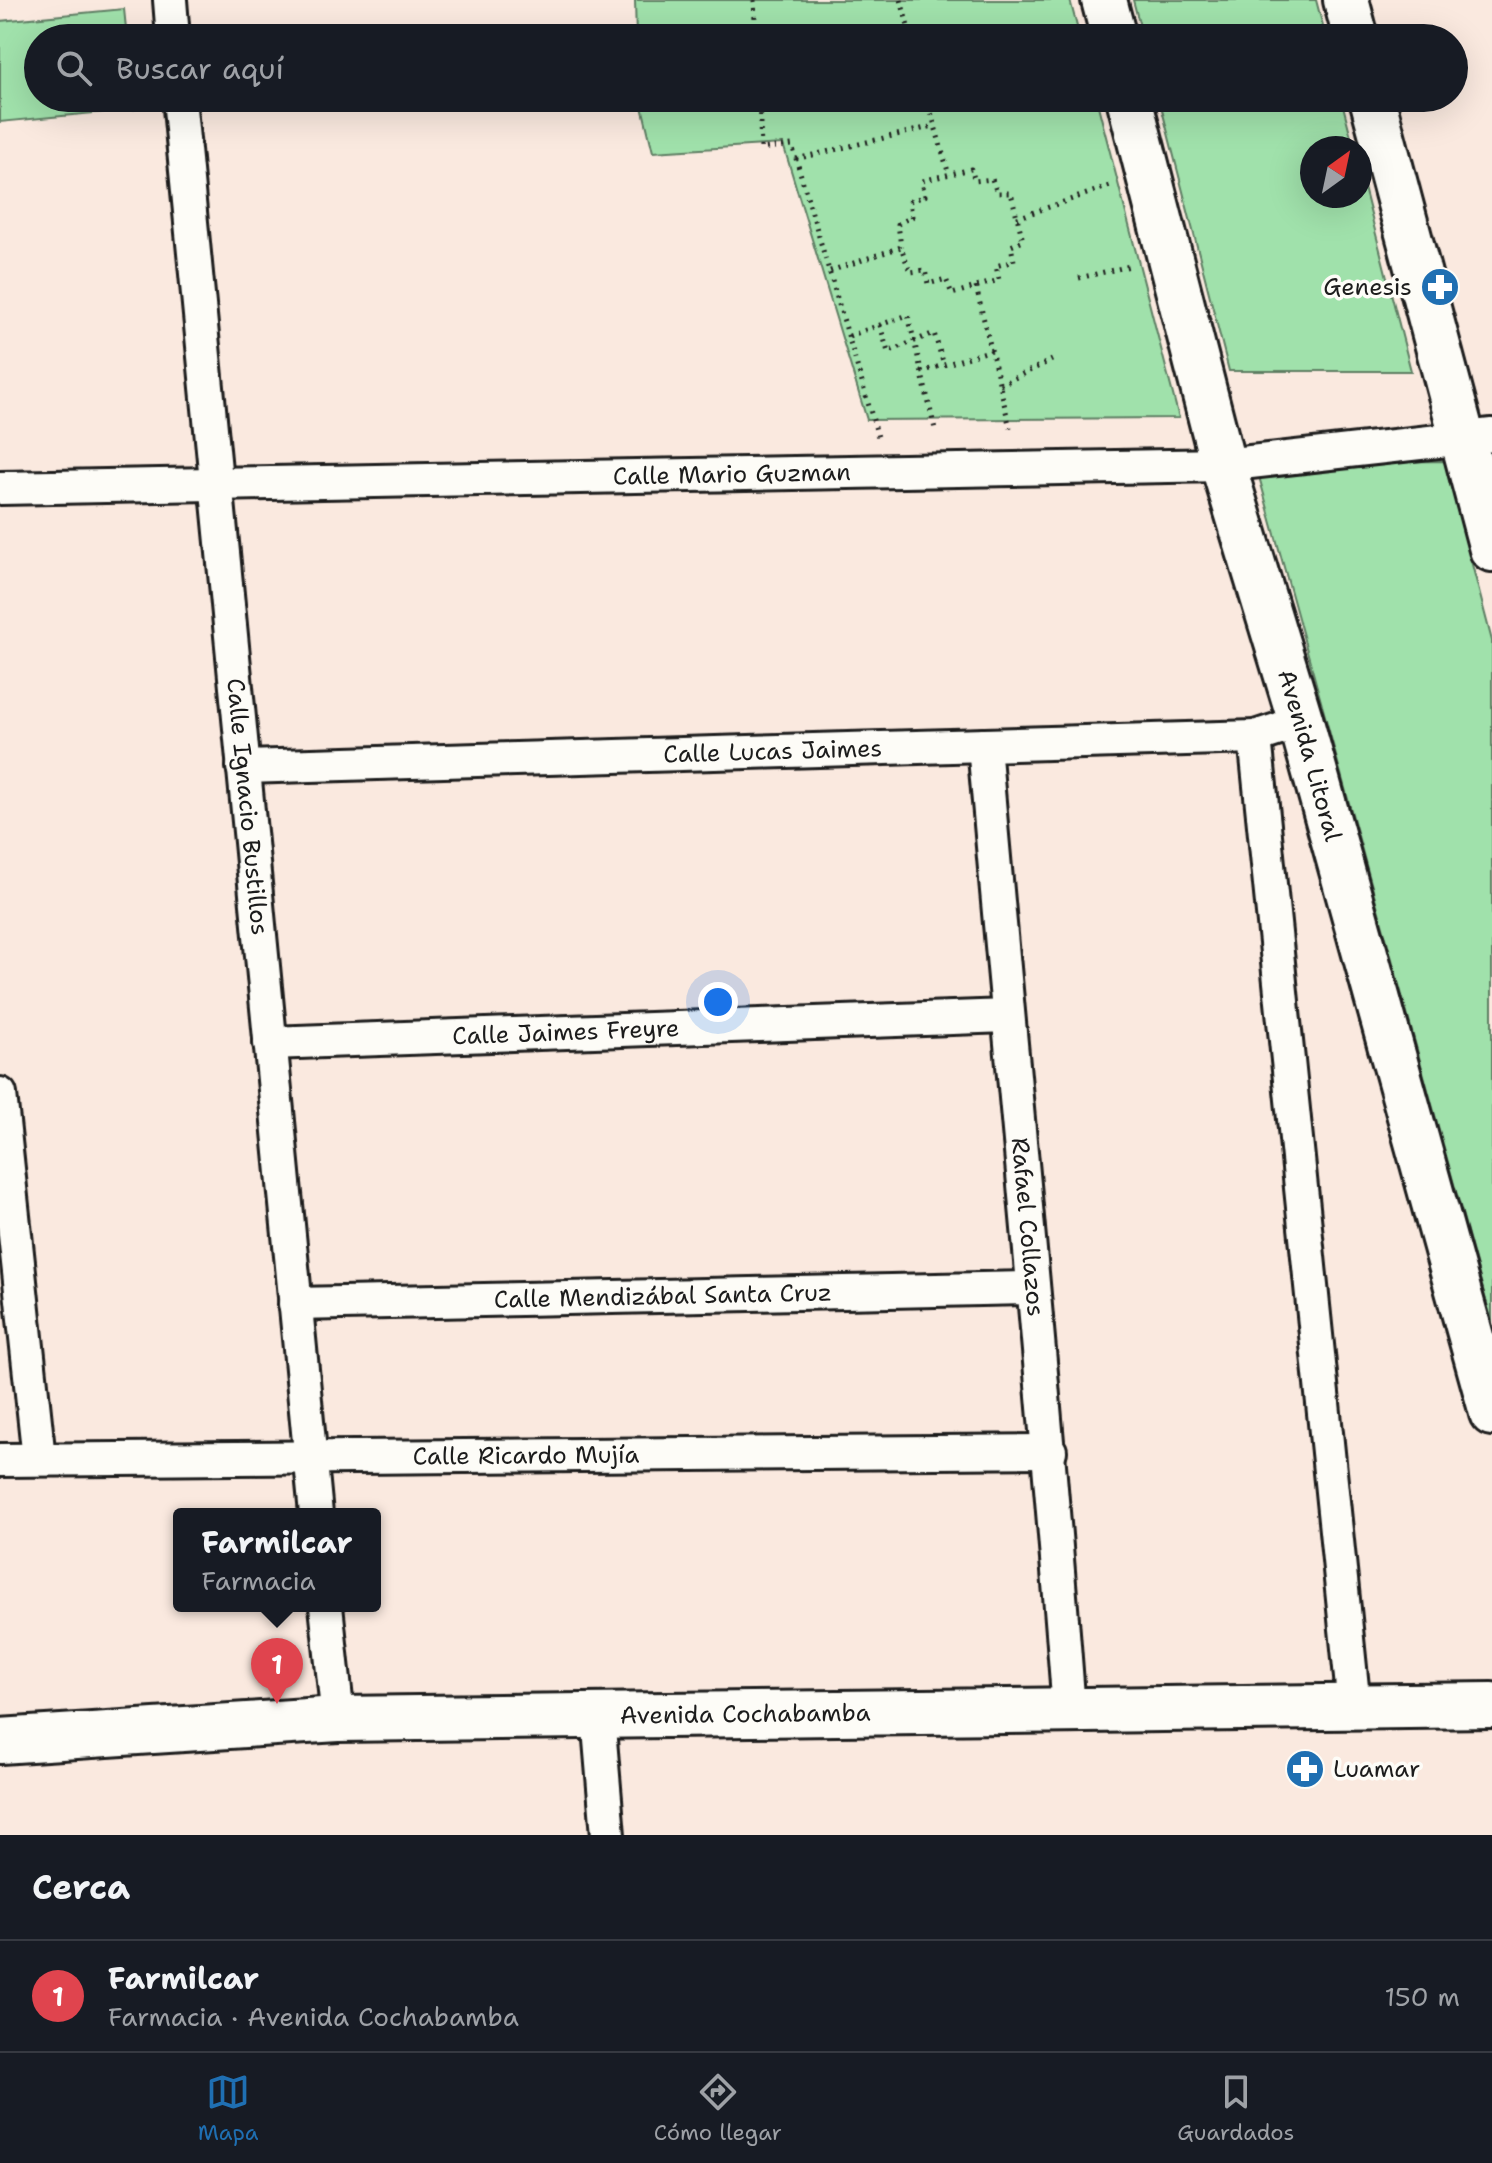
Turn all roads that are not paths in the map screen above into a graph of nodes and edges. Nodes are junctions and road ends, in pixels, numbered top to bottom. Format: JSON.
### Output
{"nodes":[{"id":1,"x":170,"y":0,"type":"edge"},
{"id":2,"x":1104,"y":0,"type":"edge"},
{"id":3,"x":1346,"y":0,"type":"edge"},
{"id":4,"x":172,"y":24,"type":"edge"},
{"id":5,"x":1110,"y":24,"type":"edge"},
{"id":6,"x":1352,"y":24,"type":"edge"},
{"id":7,"x":180,"y":112,"type":"edge"},
{"id":8,"x":1133,"y":112,"type":"edge"},
{"id":9,"x":1376,"y":112,"type":"edge"},
{"id":10,"x":1477,"y":437,"type":"edge"},
{"id":11,"x":1223,"y":465,"type":"junction"},
{"id":12,"x":216,"y":484,"type":"junction"},
{"id":13,"x":0,"y":488,"type":"edge"},
{"id":14,"x":1492,"y":549,"type":"edge"},
{"id":15,"x":1301,"y":722,"type":"junction"},
{"id":16,"x":1255,"y":737,"type":"junction"},
{"id":17,"x":984,"y":745,"type":"junction"},
{"id":18,"x":243,"y":767,"type":"junction"},
{"id":19,"x":1007,"y":1016,"type":"junction"},
{"id":20,"x":270,"y":1043,"type":"junction"},
{"id":21,"x":0,"y":1094,"type":"edge"},
{"id":22,"x":1031,"y":1288,"type":"junction"},
{"id":23,"x":295,"y":1304,"type":"junction"},
{"id":24,"x":1492,"y":1413,"type":"edge"},
{"id":25,"x":1050,"y":1451,"type":"junction"},
{"id":26,"x":310,"y":1457,"type":"junction"},
{"id":27,"x":39,"y":1459,"type":"junction"},
{"id":28,"x":0,"y":1460,"type":"edge"},
{"id":29,"x":315,"y":1508,"type":"edge"},
{"id":30,"x":327,"y":1612,"type":"edge"},
{"id":31,"x":1492,"y":1705,"type":"edge"},
{"id":32,"x":1354,"y":1707,"type":"junction"},
{"id":33,"x":1069,"y":1710,"type":"junction"},
{"id":34,"x":598,"y":1716,"type":"junction"},
{"id":35,"x":338,"y":1719,"type":"junction"},
{"id":36,"x":0,"y":1741,"type":"edge"},
{"id":37,"x":608,"y":1835,"type":"edge"}],
"edges":[{"from":1,"to":4,"type":"street"},
{"from":2,"to":5,"type":"main road"},
{"from":3,"to":6,"type":"main road"},
{"from":7,"to":12,"type":"street","name":"Calle Ignacio Bustillos"},
{"from":8,"to":11,"type":"main road","name":"Avenida Litoral"},
{"from":9,"to":10,"type":"main road"},
{"from":10,"to":11,"type":"street","name":"Calle Mario Guzman"},
{"from":10,"to":14,"type":"main road"},
{"from":11,"to":12,"type":"street","name":"Calle Mario Guzman"},
{"from":11,"to":15,"type":"main road","name":"Avenida Litoral"},
{"from":12,"to":13,"type":"street","name":"Calle Mario Guzman"},
{"from":12,"to":18,"type":"street","name":"Calle Ignacio Bustillos"},
{"from":15,"to":16,"type":"street","name":"Calle Lucas Jaimes"},
{"from":15,"to":24,"type":"main road","name":"Avenida Litoral"},
{"from":16,"to":17,"type":"street","name":"Calle Lucas Jaimes"},
{"from":16,"to":32,"type":"street"},
{"from":17,"to":18,"type":"street","name":"Calle Lucas Jaimes"},
{"from":17,"to":19,"type":"street","name":"Rafael Collazos"},
{"from":18,"to":20,"type":"street","name":"Calle Ignacio Bustillos"},
{"from":19,"to":20,"type":"street","name":"Calle Jaimes Freyre"},
{"from":19,"to":22,"type":"street","name":"Rafael Collazos"},
{"from":20,"to":23,"type":"street","name":"Calle Ignacio Bustillos"},
{"from":21,"to":27,"type":"street"},
{"from":22,"to":23,"type":"street","name":"Calle Mendizábal Santa Cruz"},
{"from":22,"to":25,"type":"street","name":"Rafael Collazos"},
{"from":23,"to":26,"type":"street","name":"Calle Ignacio Bustillos"},
{"from":25,"to":26,"type":"street","name":"Calle Ricardo Mujía"},
{"from":25,"to":33,"type":"street","name":"Rafael Collazos"},
{"from":26,"to":27,"type":"street","name":"Calle Ricardo Mujía"},
{"from":26,"to":29,"type":"street","name":"Calle Ignacio Bustillos"},
{"from":27,"to":28,"type":"street","name":"Calle Ricardo Mujía"},
{"from":30,"to":35,"type":"street"},
{"from":31,"to":32,"type":"main road","name":"Avenida Cochabamba"},
{"from":32,"to":33,"type":"main road","name":"Avenida Cochabamba"},
{"from":33,"to":34,"type":"main road","name":"Avenida Cochabamba"},
{"from":34,"to":35,"type":"main road","name":"Avenida Cochabamba"},
{"from":34,"to":37,"type":"street"},
{"from":35,"to":36,"type":"main road","name":"Avenida Cochabamba"}]}
